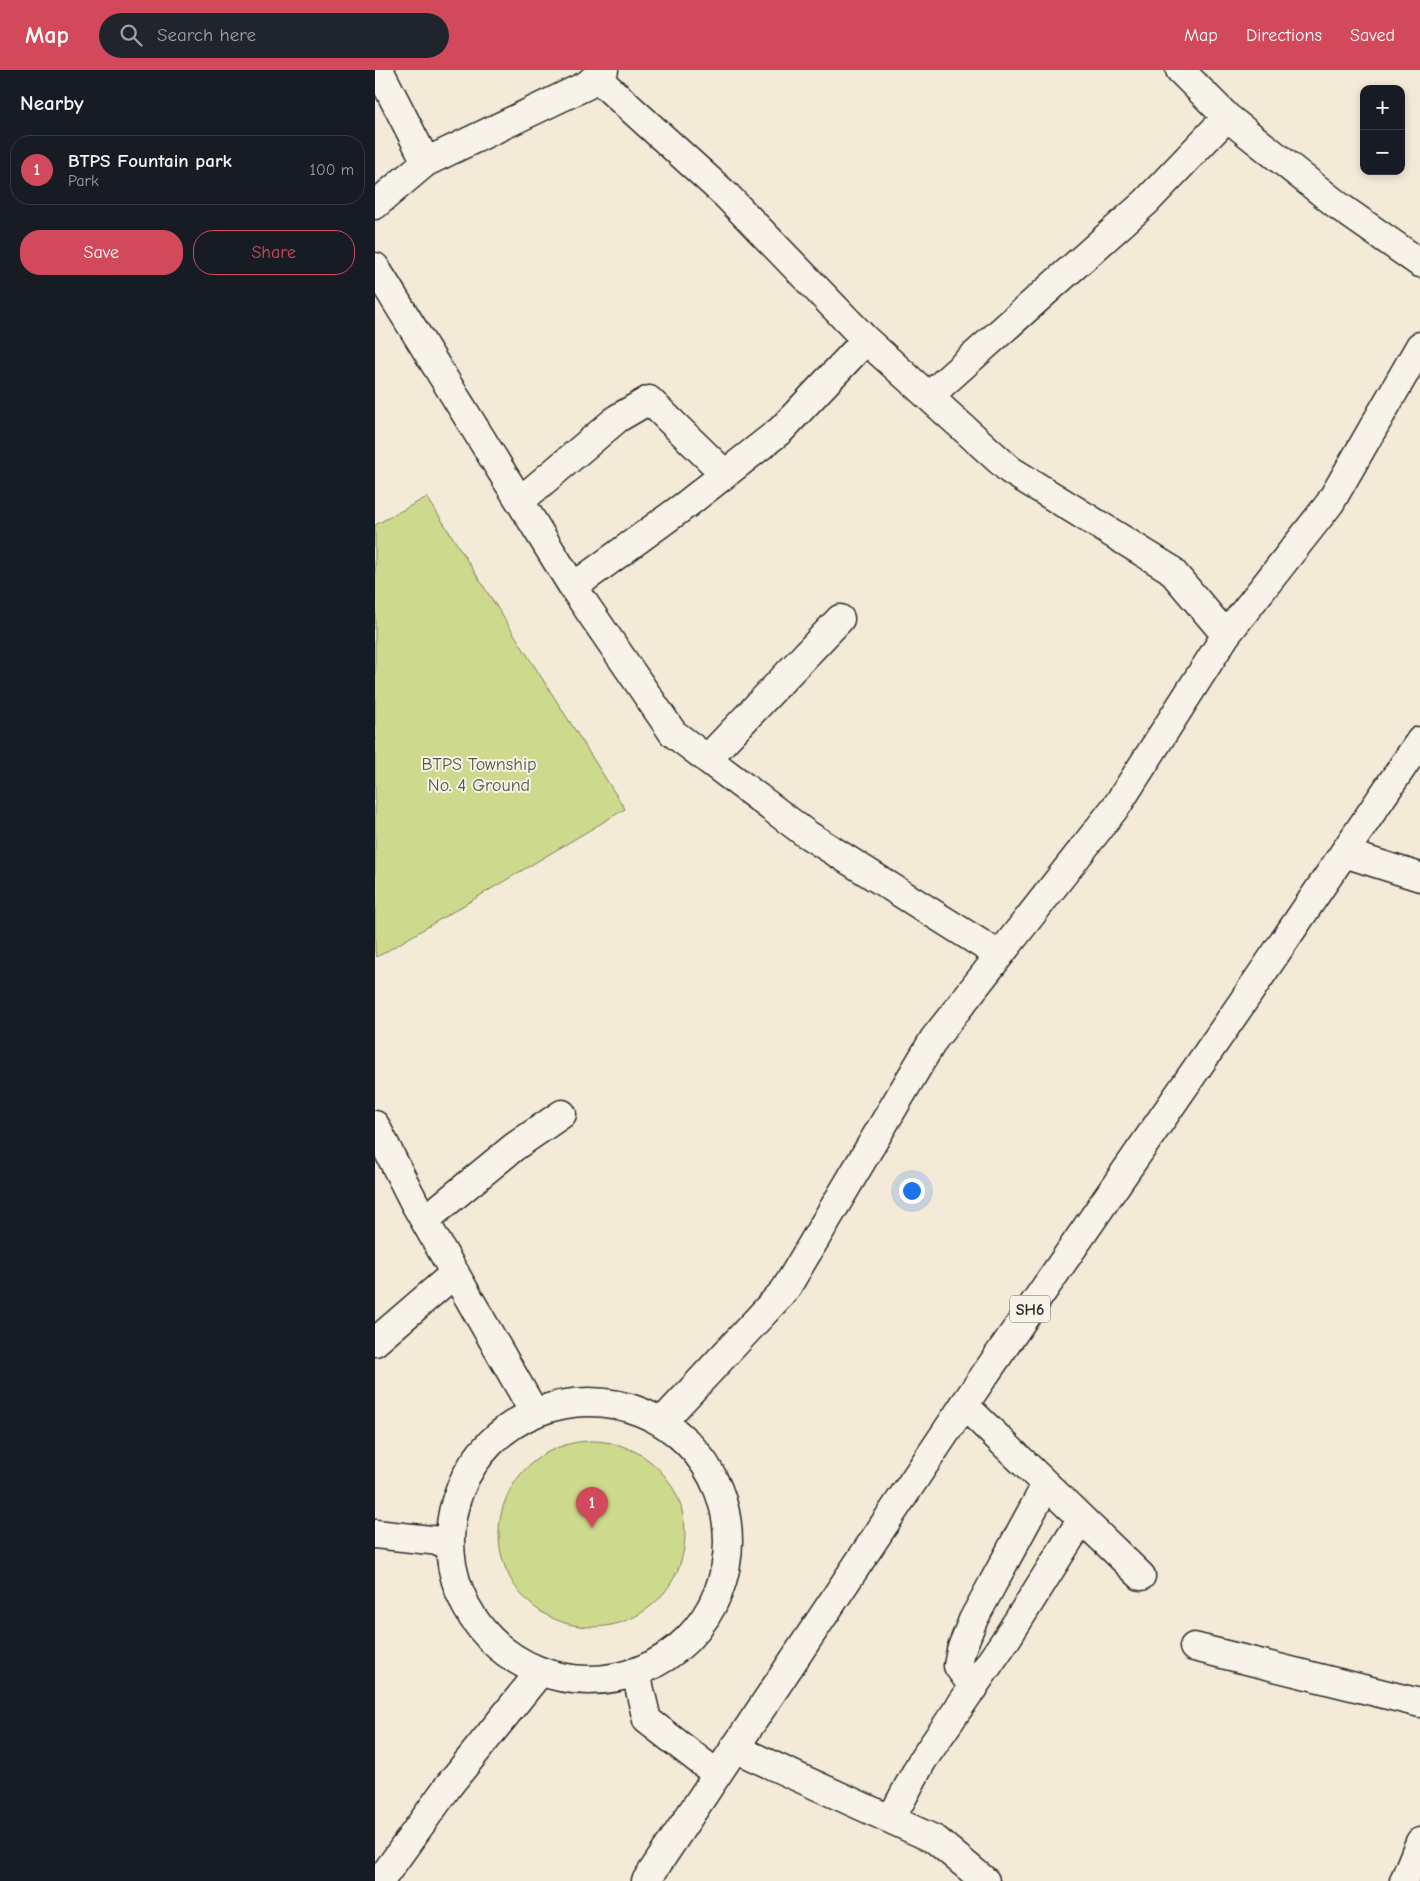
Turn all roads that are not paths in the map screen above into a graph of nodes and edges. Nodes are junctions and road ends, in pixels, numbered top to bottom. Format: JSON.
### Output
{"nodes":[{"id":1,"x":379,"y":70,"type":"edge"},
{"id":2,"x":1180,"y":70,"type":"edge"},
{"id":3,"x":600,"y":74,"type":"edge"},
{"id":4,"x":1227,"y":117,"type":"junction"},
{"id":5,"x":426,"y":162,"type":"junction"},
{"id":6,"x":375,"y":205,"type":"edge"},
{"id":7,"x":1420,"y":263,"type":"edge"},
{"id":8,"x":375,"y":267,"type":"edge"},
{"id":9,"x":866,"y":340,"type":"junction"},
{"id":10,"x":1420,"y":346,"type":"edge"},
{"id":11,"x":929,"y":396,"type":"junction"},
{"id":12,"x":725,"y":474,"type":"junction"},
{"id":13,"x":520,"y":501,"type":"junction"},
{"id":14,"x":573,"y":587,"type":"junction"},
{"id":15,"x":840,"y":619,"type":"dead end"},
{"id":16,"x":1226,"y":635,"type":"junction"},
{"id":17,"x":1420,"y":741,"type":"edge"},
{"id":18,"x":707,"y":759,"type":"junction"},
{"id":19,"x":1344,"y":853,"type":"junction"},
{"id":20,"x":1420,"y":877,"type":"edge"},
{"id":21,"x":999,"y":955,"type":"junction"},
{"id":22,"x":562,"y":1114,"type":"dead end"},
{"id":23,"x":375,"y":1125,"type":"edge"},
{"id":24,"x":425,"y":1220,"type":"junction"},
{"id":25,"x":455,"y":1273,"type":"junction"},
{"id":26,"x":375,"y":1342,"type":"edge"},
{"id":27,"x":964,"y":1405,"type":"junction"},
{"id":28,"x":534,"y":1412,"type":"junction"},
{"id":29,"x":662,"y":1422,"type":"junction"},
{"id":30,"x":1046,"y":1485,"type":"junction"},
{"id":31,"x":1082,"y":1519,"type":"junction"},
{"id":32,"x":375,"y":1534,"type":"edge"},
{"id":33,"x":449,"y":1542,"type":"junction"},
{"id":34,"x":1141,"y":1576,"type":"dead end"},
{"id":35,"x":1194,"y":1647,"type":"dead end"},
{"id":36,"x":540,"y":1672,"type":"junction"},
{"id":37,"x":636,"y":1673,"type":"junction"},
{"id":38,"x":974,"y":1688,"type":"junction"},
{"id":39,"x":1420,"y":1703,"type":"edge"},
{"id":40,"x":734,"y":1748,"type":"junction"},
{"id":41,"x":717,"y":1774,"type":"junction"},
{"id":42,"x":891,"y":1819,"type":"junction"},
{"id":43,"x":1420,"y":1842,"type":"edge"},
{"id":44,"x":650,"y":1880,"type":"edge"},
{"id":45,"x":380,"y":1881,"type":"edge"},
{"id":46,"x":985,"y":1881,"type":"edge"},
{"id":47,"x":1405,"y":1881,"type":"edge"}],
"edges":[{"from":1,"to":5,"type":"street"},
{"from":2,"to":4,"type":"street"},
{"from":3,"to":5,"type":"street"},
{"from":3,"to":9,"type":"street"},
{"from":4,"to":7,"type":"street"},
{"from":4,"to":11,"type":"street"},
{"from":5,"to":6,"type":"street"},
{"from":8,"to":13,"type":"street"},
{"from":9,"to":11,"type":"street"},
{"from":9,"to":12,"type":"street"},
{"from":10,"to":16,"type":"street"},
{"from":11,"to":16,"type":"street"},
{"from":12,"to":13,"type":"street"},
{"from":12,"to":14,"type":"street"},
{"from":13,"to":14,"type":"street"},
{"from":14,"to":18,"type":"street"},
{"from":15,"to":18,"type":"street"},
{"from":16,"to":21,"type":"street"},
{"from":17,"to":19,"type":"street","number":"SH6"},
{"from":18,"to":21,"type":"street"},
{"from":19,"to":20,"type":"street"},
{"from":19,"to":27,"type":"street","number":"SH6"},
{"from":21,"to":29,"type":"street"},
{"from":22,"to":24,"type":"street"},
{"from":23,"to":24,"type":"street"},
{"from":24,"to":25,"type":"street"},
{"from":25,"to":26,"type":"street"},
{"from":25,"to":28,"type":"street"},
{"from":27,"to":30,"type":"street"},
{"from":27,"to":40,"type":"street","number":"SH6"},
{"from":28,"to":29,"type":"street"},
{"from":28,"to":33,"type":"street"},
{"from":29,"to":37,"type":"street"},
{"from":30,"to":31,"type":"street"},
{"from":30,"to":38,"type":"street"},
{"from":31,"to":34,"type":"street"},
{"from":31,"to":38,"type":"street"},
{"from":32,"to":33,"type":"street"},
{"from":33,"to":36,"type":"street"},
{"from":35,"to":39,"type":"street"},
{"from":36,"to":37,"type":"street"},
{"from":36,"to":45,"type":"street"},
{"from":37,"to":41,"type":"street"},
{"from":38,"to":42,"type":"street"},
{"from":40,"to":41,"type":"street","number":"SH6"},
{"from":40,"to":42,"type":"street"},
{"from":41,"to":44,"type":"street","number":"SH6"},
{"from":42,"to":46,"type":"street"},
{"from":43,"to":47,"type":"street"}]}
